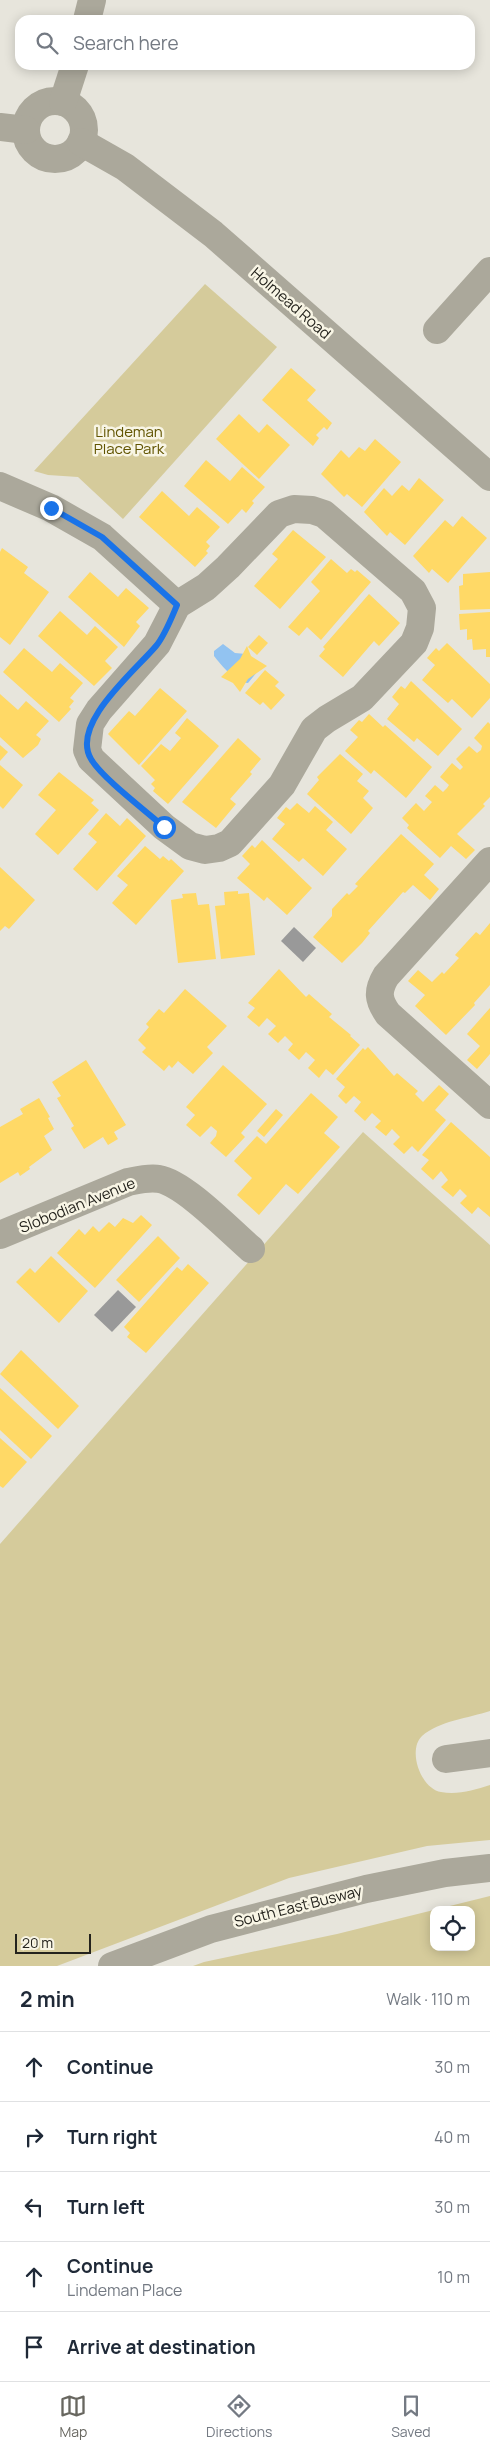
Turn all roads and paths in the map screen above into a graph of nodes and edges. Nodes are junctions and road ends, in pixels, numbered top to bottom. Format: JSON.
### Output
{"nodes":[{"id":1,"x":92,"y":0,"type":"edge"},
{"id":2,"x":88,"y":15,"type":"edge"},
{"id":3,"x":73,"y":70,"type":"edge"},
{"id":4,"x":63,"y":102,"type":"junction"},
{"id":5,"x":13,"y":128,"type":"edge"},
{"id":6,"x":81,"y":142,"type":"junction"},
{"id":7,"x":487,"y":279,"type":"edge"},
{"id":8,"x":438,"y":330,"type":"dead end"},
{"id":9,"x":486,"y":464,"type":"edge"},
{"id":10,"x":0,"y":486,"type":"edge"},
{"id":11,"x":177,"y":605,"type":"junction"},
{"id":12,"x":490,"y":861,"type":"edge"},
{"id":13,"x":490,"y":1105,"type":"edge"},
{"id":14,"x":0,"y":1235,"type":"edge"},
{"id":15,"x":251,"y":1249,"type":"dead end"},
{"id":16,"x":490,"y":1753,"type":"edge"},
{"id":17,"x":446,"y":1759,"type":"dead end"},
{"id":18,"x":490,"y":1868,"type":"edge"},
{"id":19,"x":112,"y":1966,"type":"edge"}],
"edges":[{"from":1,"to":2,"type":"street"},
{"from":3,"to":4,"type":"street"},
{"from":4,"to":5,"type":"street"},
{"from":4,"to":6,"type":"street"},
{"from":5,"to":6,"type":"street"},
{"from":6,"to":9,"type":"street","name":"Holmead Road"},
{"from":7,"to":8,"type":"street"},
{"from":10,"to":11,"type":"street"},
{"from":11,"to":11,"type":"street"},
{"from":12,"to":13,"type":"street"},
{"from":14,"to":15,"type":"street","name":"Slobodian Avenue"},
{"from":16,"to":17,"type":"street"},
{"from":18,"to":19,"type":"street","name":"South East Busway"}]}
